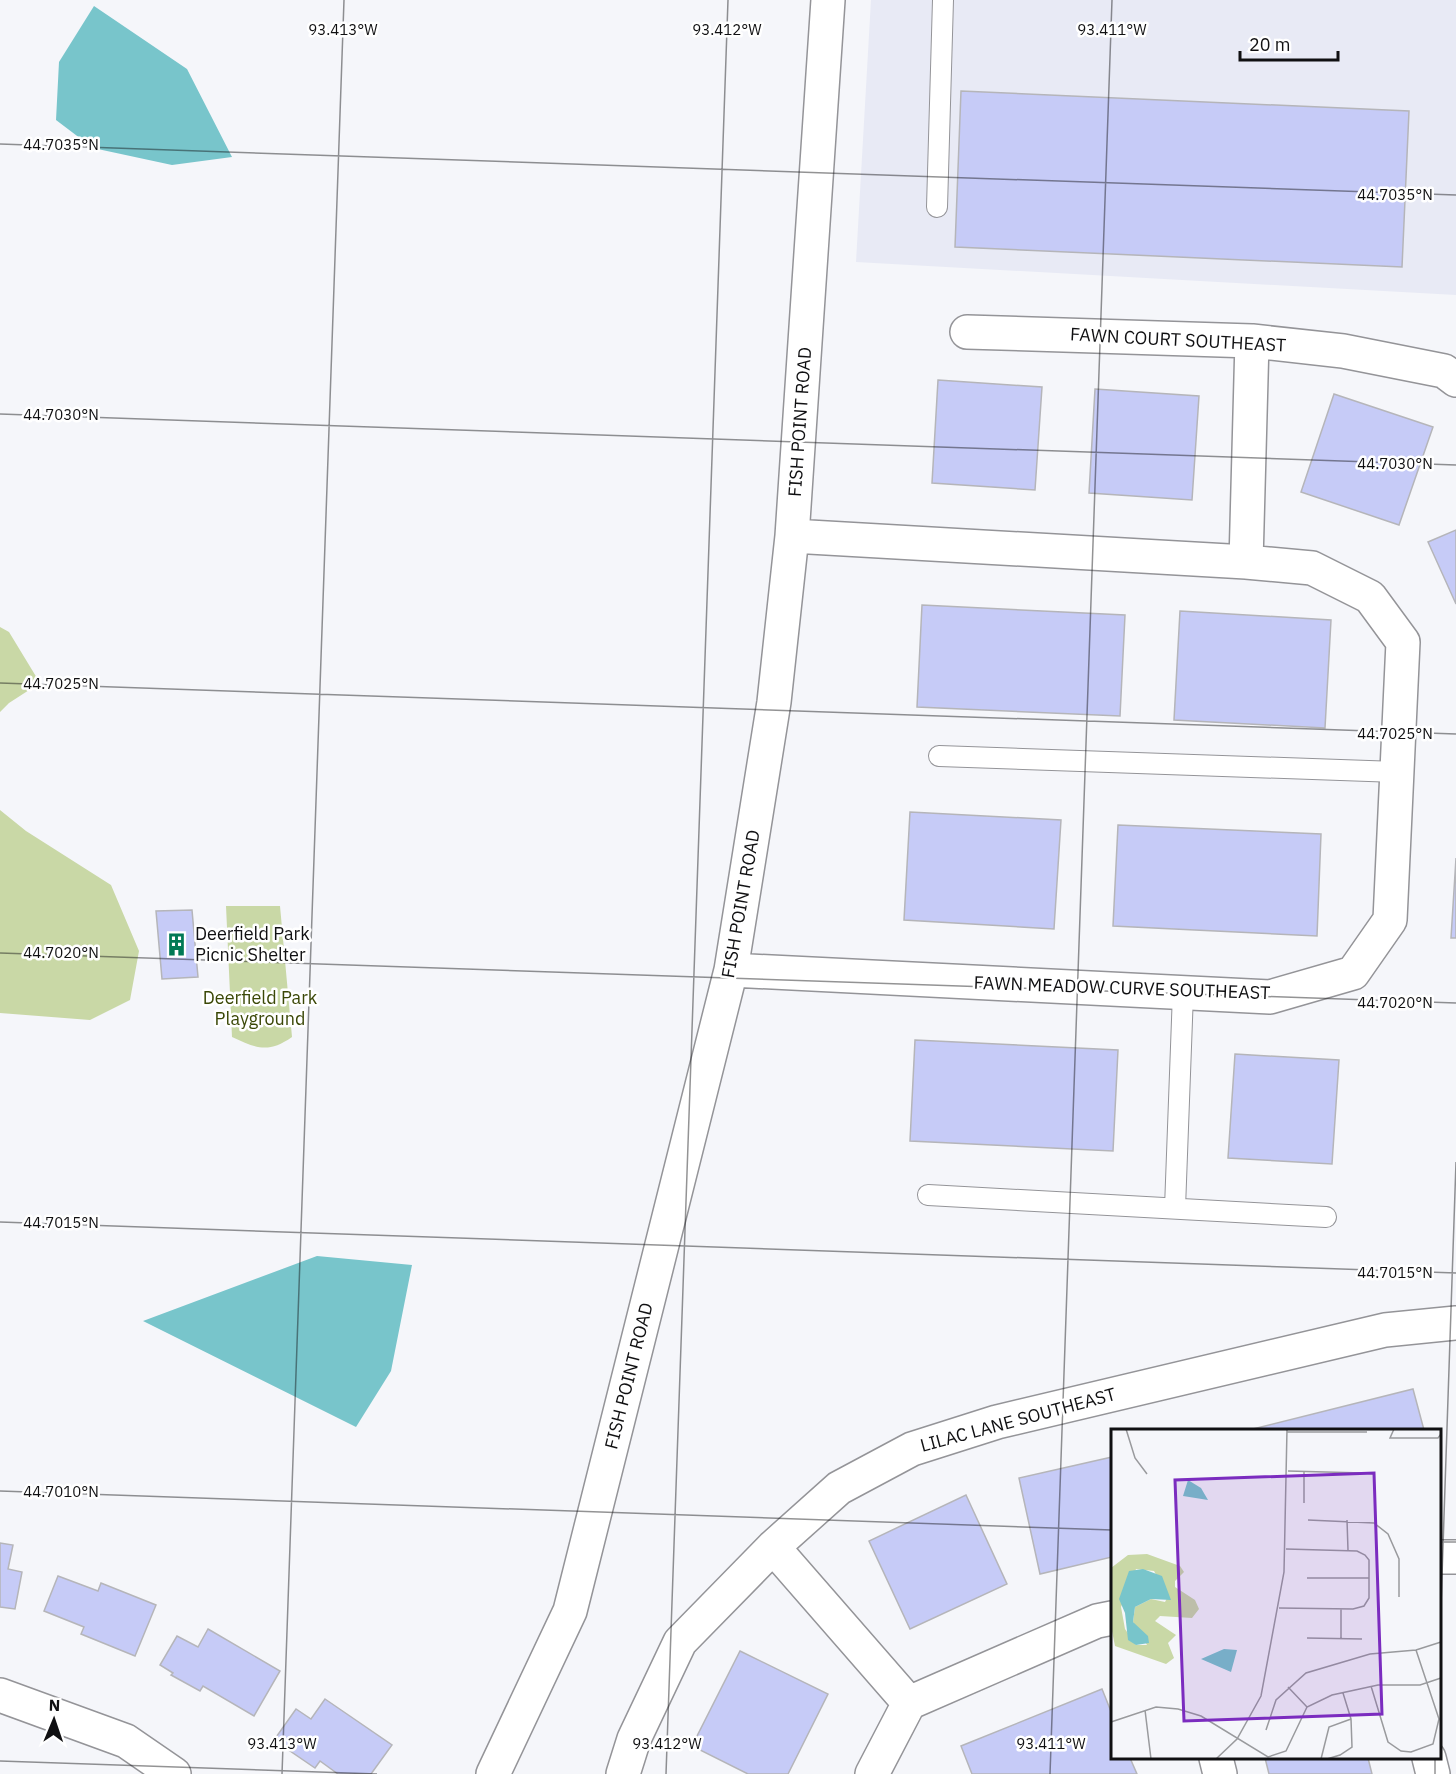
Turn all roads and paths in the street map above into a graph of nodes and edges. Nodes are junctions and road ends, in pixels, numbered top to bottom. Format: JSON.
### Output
{"nodes":[{"id":1,"x":828,"y":0,"type":"edge"},
{"id":2,"x":943,"y":0,"type":"edge"},
{"id":3,"x":937,"y":207,"type":"dead end"},
{"id":4,"x":967,"y":332,"type":"dead end"},
{"id":5,"x":1252,"y":340,"type":"junction"},
{"id":6,"x":1456,"y":380,"type":"edge"},
{"id":7,"x":792,"y":536,"type":"junction"},
{"id":8,"x":1246,"y":562,"type":"junction"},
{"id":9,"x":939,"y":756,"type":"dead end"},
{"id":10,"x":1397,"y":772,"type":"junction"},
{"id":11,"x":731,"y":970,"type":"junction"},
{"id":12,"x":1183,"y":993,"type":"junction"},
{"id":13,"x":928,"y":1195,"type":"dead end"},
{"id":14,"x":1175,"y":1208,"type":"junction"},
{"id":15,"x":1326,"y":1216,"type":"dead end"},
{"id":16,"x":1456,"y":1323,"type":"edge"},
{"id":17,"x":773,"y":1547,"type":"junction"},
{"id":18,"x":1111,"y":1618,"type":"edge"},
{"id":19,"x":0,"y":1695,"type":"edge"},
{"id":20,"x":909,"y":1703,"type":"junction"},
{"id":21,"x":1216,"y":1759,"type":"edge"},
{"id":22,"x":1429,"y":1759,"type":"edge"},
{"id":23,"x":174,"y":1774,"type":"edge"},
{"id":24,"x":493,"y":1774,"type":"edge"},
{"id":25,"x":623,"y":1774,"type":"edge"},
{"id":26,"x":872,"y":1774,"type":"edge"},
{"id":27,"x":1220,"y":1774,"type":"edge"},
{"id":28,"x":1433,"y":1774,"type":"edge"}],
"edges":[{"from":1,"to":7,"type":"street","name":"FISH POINT ROAD"},
{"from":2,"to":3,"type":"lane"},
{"from":4,"to":5,"type":"street","name":"FAWN COURT SOUTHEAST"},
{"from":5,"to":6,"type":"street","name":"FAWN COURT SOUTHEAST"},
{"from":5,"to":8,"type":"street"},
{"from":7,"to":8,"type":"street","name":"FAWN MEADOW CURVE SOUTHEAST"},
{"from":7,"to":11,"type":"street","name":"FISH POINT ROAD"},
{"from":8,"to":10,"type":"street","name":"FAWN MEADOW CURVE SOUTHEAST"},
{"from":9,"to":10,"type":"lane"},
{"from":10,"to":12,"type":"street","name":"FAWN MEADOW CURVE SOUTHEAST"},
{"from":11,"to":12,"type":"street","name":"FAWN MEADOW CURVE SOUTHEAST"},
{"from":11,"to":24,"type":"street","name":"FISH POINT ROAD"},
{"from":12,"to":14,"type":"lane"},
{"from":13,"to":14,"type":"lane"},
{"from":14,"to":15,"type":"lane"},
{"from":16,"to":17,"type":"street","name":"LILAC LANE SOUTHEAST"},
{"from":17,"to":20,"type":"street"},
{"from":17,"to":25,"type":"street","name":"LILAC LANE SOUTHEAST"},
{"from":18,"to":20,"type":"street"},
{"from":19,"to":23,"type":"street"},
{"from":20,"to":26,"type":"street"},
{"from":21,"to":27,"type":"street"},
{"from":22,"to":28,"type":"street"}]}
